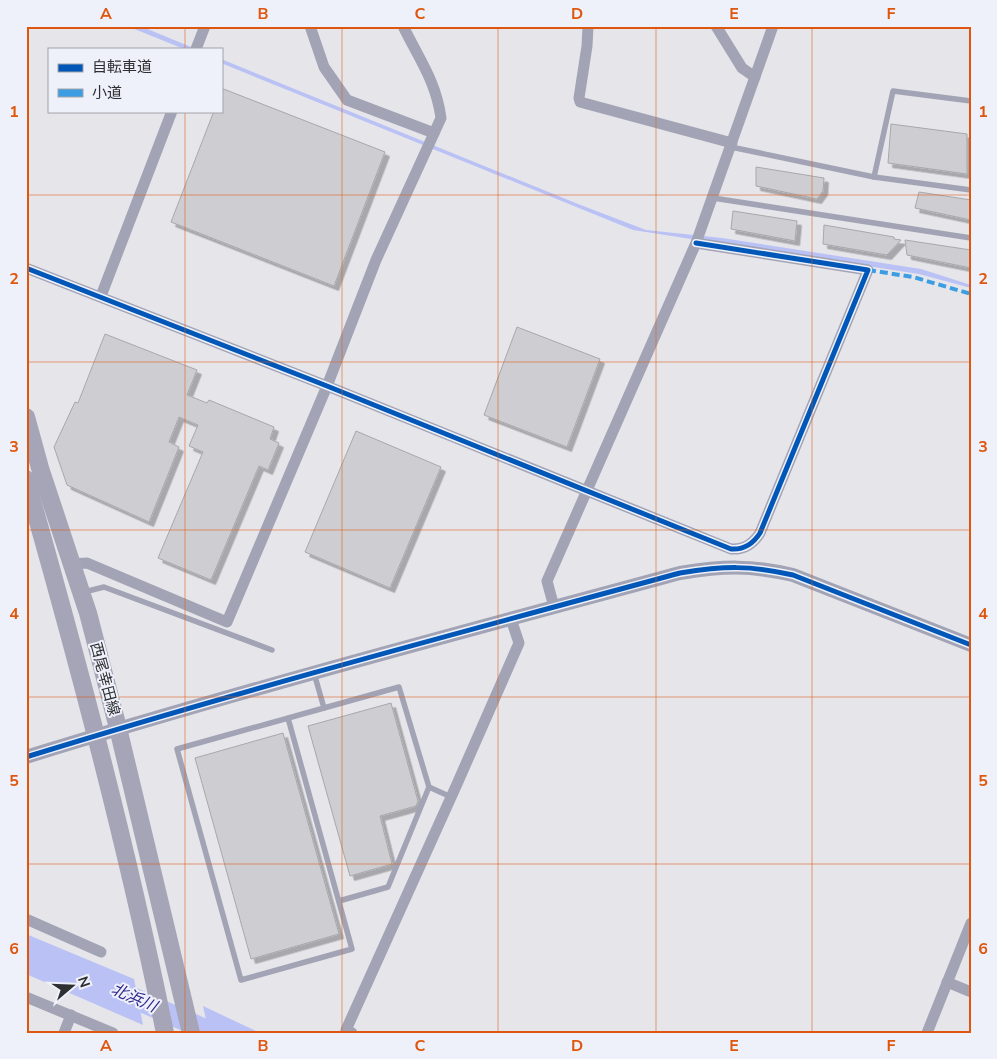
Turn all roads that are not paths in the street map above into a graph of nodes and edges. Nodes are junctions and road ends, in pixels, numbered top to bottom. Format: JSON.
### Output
{"nodes":[{"id":1,"x":205,"y":26,"type":"edge"},
{"id":2,"x":403,"y":26,"type":"edge"},
{"id":3,"x":588,"y":26,"type":"edge"},
{"id":4,"x":716,"y":26,"type":"edge"},
{"id":5,"x":773,"y":26,"type":"edge"},
{"id":6,"x":308,"y":28,"type":"edge"},
{"id":7,"x":196,"y":48,"type":"edge"},
{"id":8,"x":755,"y":77,"type":"junction"},
{"id":9,"x":971,"y":101,"type":"edge"},
{"id":10,"x":172,"y":112,"type":"edge"},
{"id":11,"x":434,"y":134,"type":"junction"},
{"id":12,"x":732,"y":145,"type":"junction"},
{"id":13,"x":874,"y":177,"type":"junction"},
{"id":14,"x":971,"y":190,"type":"edge"},
{"id":15,"x":713,"y":198,"type":"junction"},
{"id":16,"x":971,"y":238,"type":"edge"},
{"id":17,"x":696,"y":243,"type":"junction"},
{"id":18,"x":26,"y":268,"type":"edge"},
{"id":19,"x":101,"y":296,"type":"junction"},
{"id":20,"x":327,"y":386,"type":"junction"},
{"id":21,"x":26,"y":417,"type":"edge"},
{"id":22,"x":26,"y":479,"type":"edge"},
{"id":23,"x":588,"y":490,"type":"junction"},
{"id":24,"x":29,"y":501,"type":"edge"},
{"id":25,"x":71,"y":564,"type":"junction"},
{"id":26,"x":80,"y":592,"type":"junction"},
{"id":27,"x":554,"y":607,"type":"junction"},
{"id":28,"x":511,"y":619,"type":"junction"},
{"id":29,"x":971,"y":645,"type":"edge"},
{"id":30,"x":272,"y":650,"type":"dead end"},
{"id":31,"x":314,"y":673,"type":"junction"},
{"id":32,"x":324,"y":708,"type":"junction"},
{"id":33,"x":288,"y":718,"type":"junction"},
{"id":34,"x":118,"y":728,"type":"junction"},
{"id":35,"x":96,"y":735,"type":"junction"},
{"id":36,"x":26,"y":757,"type":"edge"},
{"id":37,"x":429,"y":787,"type":"junction"},
{"id":38,"x":452,"y":797,"type":"junction"},
{"id":39,"x":339,"y":901,"type":"junction"},
{"id":40,"x":26,"y":919,"type":"edge"},
{"id":41,"x":971,"y":923,"type":"edge"},
{"id":42,"x":101,"y":952,"type":"dead end"},
{"id":43,"x":947,"y":982,"type":"junction"},
{"id":44,"x":971,"y":992,"type":"edge"},
{"id":45,"x":26,"y":997,"type":"edge"},
{"id":46,"x":71,"y":1016,"type":"junction"},
{"id":47,"x":64,"y":1033,"type":"edge"},
{"id":48,"x":113,"y":1033,"type":"edge"},
{"id":49,"x":165,"y":1033,"type":"edge"},
{"id":50,"x":190,"y":1033,"type":"edge"},
{"id":51,"x":352,"y":1033,"type":"edge"},
{"id":52,"x":927,"y":1033,"type":"edge"}],
"edges":[{"from":1,"to":7,"type":"street"},
{"from":2,"to":11,"type":"street"},
{"from":3,"to":12,"type":"street"},
{"from":4,"to":8,"type":"street"},
{"from":5,"to":8,"type":"street"},
{"from":6,"to":11,"type":"street"},
{"from":8,"to":12,"type":"street"},
{"from":9,"to":13,"type":"lane"},
{"from":10,"to":19,"type":"street"},
{"from":11,"to":20,"type":"street"},
{"from":12,"to":13,"type":"lane"},
{"from":12,"to":15,"type":"street"},
{"from":13,"to":14,"type":"lane"},
{"from":15,"to":16,"type":"lane"},
{"from":15,"to":17,"type":"street"},
{"from":17,"to":23,"type":"street"},
{"from":17,"to":23,"type":"street"},
{"from":18,"to":19,"type":"street"},
{"from":19,"to":20,"type":"street"},
{"from":20,"to":23,"type":"street"},
{"from":20,"to":25,"type":"street"},
{"from":21,"to":25,"type":"main road","name":"西尾幸田線"},
{"from":22,"to":24,"type":"main road","name":"西尾幸田線"},
{"from":23,"to":27,"type":"street"},
{"from":24,"to":35,"type":"main road","name":"西尾幸田線"},
{"from":25,"to":26,"type":"main road","name":"西尾幸田線"},
{"from":26,"to":30,"type":"lane"},
{"from":26,"to":34,"type":"main road","name":"西尾幸田線"},
{"from":27,"to":28,"type":"street"},
{"from":27,"to":29,"type":"street"},
{"from":28,"to":31,"type":"street"},
{"from":28,"to":38,"type":"street"},
{"from":31,"to":32,"type":"lane"},
{"from":31,"to":34,"type":"street"},
{"from":32,"to":33,"type":"lane"},
{"from":32,"to":37,"type":"lane"},
{"from":33,"to":39,"type":"lane"},
{"from":33,"to":39,"type":"lane"},
{"from":34,"to":35,"type":"street"},
{"from":34,"to":50,"type":"main road","name":"西尾幸田線"},
{"from":35,"to":36,"type":"street"},
{"from":35,"to":49,"type":"main road","name":"西尾幸田線"},
{"from":37,"to":38,"type":"lane"},
{"from":37,"to":39,"type":"lane"},
{"from":38,"to":51,"type":"street"},
{"from":40,"to":42,"type":"street"},
{"from":41,"to":43,"type":"street"},
{"from":43,"to":44,"type":"street"},
{"from":43,"to":52,"type":"street"},
{"from":45,"to":46,"type":"street"},
{"from":46,"to":47,"type":"street"},
{"from":46,"to":48,"type":"street"}]}
